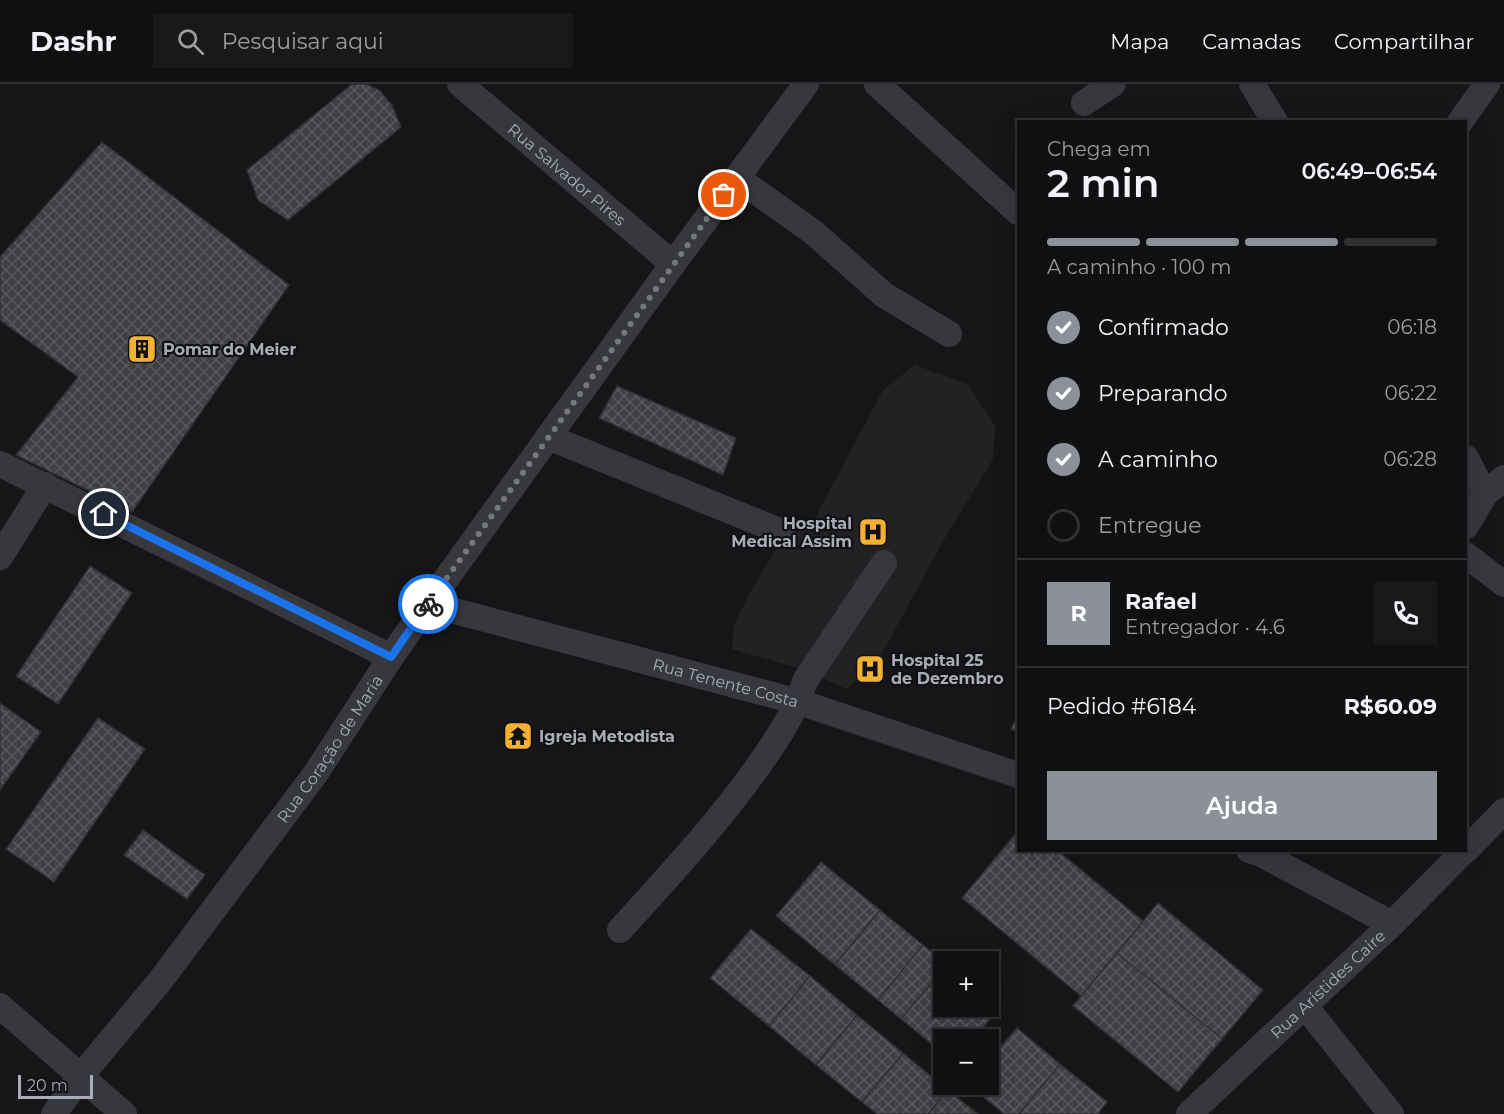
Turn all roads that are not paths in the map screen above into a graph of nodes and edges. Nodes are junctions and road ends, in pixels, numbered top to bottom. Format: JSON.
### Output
{"nodes":[{"id":1,"x":460,"y":84,"type":"edge"},
{"id":2,"x":806,"y":84,"type":"edge"},
{"id":3,"x":877,"y":84,"type":"edge"},
{"id":4,"x":1113,"y":84,"type":"edge"},
{"id":5,"x":1252,"y":84,"type":"edge"},
{"id":6,"x":1487,"y":84,"type":"edge"},
{"id":7,"x":1084,"y":103,"type":"dead end"},
{"id":8,"x":1274,"y":120,"type":"edge"},
{"id":9,"x":1461,"y":120,"type":"edge"},
{"id":10,"x":737,"y":177,"type":"junction"},
{"id":11,"x":1017,"y":211,"type":"edge"},
{"id":12,"x":673,"y":264,"type":"junction"},
{"id":13,"x":949,"y":334,"type":"dead end"},
{"id":14,"x":548,"y":437,"type":"junction"},
{"id":15,"x":1467,"y":459,"type":"edge"},
{"id":16,"x":0,"y":464,"type":"edge"},
{"id":17,"x":45,"y":485,"type":"junction"},
{"id":18,"x":1495,"y":486,"type":"edge"},
{"id":19,"x":1467,"y":525,"type":"edge"},
{"id":20,"x":782,"y":532,"type":"dead end"},
{"id":21,"x":1467,"y":556,"type":"edge"},
{"id":22,"x":0,"y":557,"type":"edge"},
{"id":23,"x":884,"y":563,"type":"dead end"},
{"id":24,"x":1504,"y":584,"type":"edge"},
{"id":25,"x":428,"y":603,"type":"junction"},
{"id":26,"x":391,"y":657,"type":"junction"},
{"id":27,"x":799,"y":702,"type":"junction"},
{"id":28,"x":1017,"y":775,"type":"edge"},
{"id":29,"x":1504,"y":811,"type":"edge"},
{"id":30,"x":1467,"y":848,"type":"edge"},
{"id":31,"x":1258,"y":852,"type":"edge"},
{"id":32,"x":1463,"y":852,"type":"edge"},
{"id":33,"x":1392,"y":924,"type":"junction"},
{"id":34,"x":620,"y":930,"type":"dead end"},
{"id":35,"x":0,"y":1006,"type":"edge"},
{"id":36,"x":1305,"y":1006,"type":"junction"},
{"id":37,"x":81,"y":1076,"type":"junction"},
{"id":38,"x":54,"y":1114,"type":"edge"},
{"id":39,"x":124,"y":1114,"type":"edge"},
{"id":40,"x":1189,"y":1114,"type":"edge"},
{"id":41,"x":1391,"y":1114,"type":"edge"}],
"edges":[{"from":1,"to":12,"type":"street","name":"Rua Salvador Pires"},
{"from":2,"to":10,"type":"street","name":"Rua Coração de Maria"},
{"from":3,"to":11,"type":"street"},
{"from":4,"to":7,"type":"street"},
{"from":5,"to":8,"type":"street"},
{"from":6,"to":9,"type":"street"},
{"from":10,"to":12,"type":"street","name":"Rua Coração de Maria"},
{"from":10,"to":13,"type":"street"},
{"from":12,"to":14,"type":"street","name":"Rua Coração de Maria"},
{"from":14,"to":20,"type":"street"},
{"from":14,"to":25,"type":"street","name":"Rua Coração de Maria"},
{"from":15,"to":18,"type":"street"},
{"from":16,"to":17,"type":"street"},
{"from":17,"to":22,"type":"street"},
{"from":17,"to":26,"type":"street"},
{"from":18,"to":19,"type":"street"},
{"from":21,"to":24,"type":"street"},
{"from":23,"to":27,"type":"street"},
{"from":25,"to":26,"type":"street","name":"Rua Coração de Maria"},
{"from":25,"to":27,"type":"street","name":"Rua Tenente Costa"},
{"from":26,"to":37,"type":"street","name":"Rua Coração de Maria"},
{"from":27,"to":28,"type":"street","name":"Rua Tenente Costa"},
{"from":27,"to":34,"type":"street"},
{"from":29,"to":30,"type":"street","name":"Rua Aristides Caire"},
{"from":31,"to":33,"type":"street"},
{"from":32,"to":33,"type":"street","name":"Rua Aristides Caire"},
{"from":33,"to":36,"type":"street","name":"Rua Aristides Caire"},
{"from":35,"to":37,"type":"street"},
{"from":36,"to":40,"type":"street","name":"Rua Aristides Caire"},
{"from":36,"to":41,"type":"street"},
{"from":37,"to":38,"type":"street","name":"Rua Coração de Maria"},
{"from":37,"to":39,"type":"street"}]}
